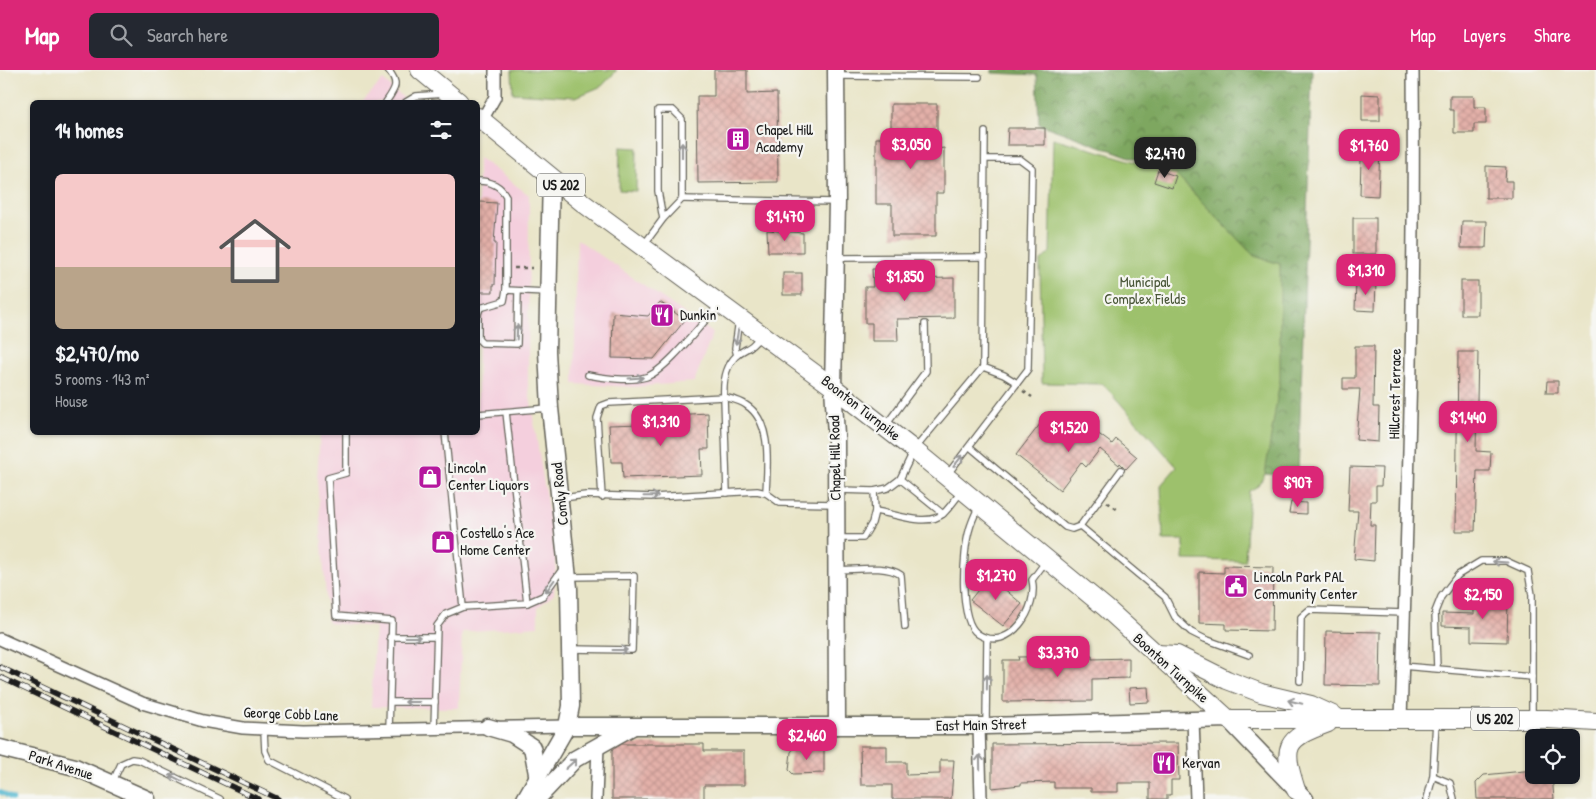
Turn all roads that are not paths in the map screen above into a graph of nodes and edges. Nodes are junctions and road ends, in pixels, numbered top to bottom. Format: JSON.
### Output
{"nodes":[{"id":1,"x":388,"y":70,"type":"edge"},
{"id":2,"x":420,"y":70,"type":"edge"},
{"id":3,"x":495,"y":70,"type":"edge"},
{"id":4,"x":1413,"y":70,"type":"edge"},
{"id":5,"x":836,"y":73,"type":"edge"},
{"id":6,"x":979,"y":76,"type":"dead end"},
{"id":7,"x":387,"y":100,"type":"edge"},
{"id":8,"x":409,"y":100,"type":"edge"},
{"id":9,"x":455,"y":100,"type":"edge"},
{"id":10,"x":480,"y":120,"type":"edge"},
{"id":11,"x":480,"y":122,"type":"edge"},
{"id":12,"x":985,"y":132,"type":"dead end"},
{"id":13,"x":985,"y":159,"type":"junction"},
{"id":14,"x":551,"y":176,"type":"junction"},
{"id":15,"x":480,"y":181,"type":"edge"},
{"id":16,"x":682,"y":199,"type":"junction"},
{"id":17,"x":837,"y":202,"type":"junction"},
{"id":18,"x":663,"y":219,"type":"junction"},
{"id":19,"x":643,"y":246,"type":"junction"},
{"id":20,"x":985,"y":257,"type":"junction"},
{"id":21,"x":836,"y":258,"type":"junction"},
{"id":22,"x":506,"y":290,"type":"junction"},
{"id":23,"x":518,"y":291,"type":"junction"},
{"id":24,"x":548,"y":292,"type":"junction"},
{"id":25,"x":720,"y":304,"type":"junction"},
{"id":26,"x":480,"y":311,"type":"edge"},
{"id":27,"x":739,"y":318,"type":"junction"},
{"id":28,"x":925,"y":324,"type":"dead end"},
{"id":29,"x":762,"y":334,"type":"junction"},
{"id":30,"x":480,"y":341,"type":"edge"},
{"id":31,"x":737,"y":355,"type":"junction"},
{"id":32,"x":983,"y":368,"type":"junction"},
{"id":33,"x":588,"y":375,"type":"dead end"},
{"id":34,"x":1018,"y":383,"type":"junction"},
{"id":35,"x":833,"y":387,"type":"junction"},
{"id":36,"x":724,"y":397,"type":"junction"},
{"id":37,"x":550,"y":408,"type":"junction"},
{"id":38,"x":506,"y":412,"type":"junction"},
{"id":39,"x":480,"y":414,"type":"edge"},
{"id":40,"x":884,"y":427,"type":"junction"},
{"id":41,"x":346,"y":435,"type":"edge"},
{"id":42,"x":445,"y":435,"type":"edge"},
{"id":43,"x":970,"y":447,"type":"junction"},
{"id":44,"x":914,"y":450,"type":"junction"},
{"id":45,"x":1121,"y":470,"type":"dead end"},
{"id":46,"x":947,"y":476,"type":"junction"},
{"id":47,"x":900,"y":479,"type":"junction"},
{"id":48,"x":964,"y":490,"type":"junction"},
{"id":49,"x":874,"y":491,"type":"junction"},
{"id":50,"x":727,"y":493,"type":"junction"},
{"id":51,"x":766,"y":493,"type":"junction"},
{"id":52,"x":602,"y":497,"type":"junction"},
{"id":53,"x":835,"y":497,"type":"junction"},
{"id":54,"x":560,"y":498,"type":"junction"},
{"id":55,"x":980,"y":503,"type":"junction"},
{"id":56,"x":875,"y":511,"type":"junction"},
{"id":57,"x":943,"y":514,"type":"junction"},
{"id":58,"x":1080,"y":526,"type":"junction"},
{"id":59,"x":835,"y":538,"type":"junction"},
{"id":60,"x":1047,"y":559,"type":"junction"},
{"id":61,"x":568,"y":569,"type":"junction"},
{"id":62,"x":835,"y":570,"type":"junction"},
{"id":63,"x":527,"y":603,"type":"junction"},
{"id":64,"x":463,"y":607,"type":"junction"},
{"id":65,"x":1404,"y":613,"type":"junction"},
{"id":66,"x":906,"y":627,"type":"dead end"},
{"id":67,"x":390,"y":637,"type":"junction"},
{"id":68,"x":436,"y":637,"type":"junction"},
{"id":69,"x":987,"y":638,"type":"junction"},
{"id":70,"x":0,"y":639,"type":"edge"},
{"id":71,"x":571,"y":649,"type":"junction"},
{"id":72,"x":1156,"y":654,"type":"junction"},
{"id":73,"x":1249,"y":655,"type":"dead end"},
{"id":74,"x":1402,"y":666,"type":"junction"},
{"id":75,"x":1437,"y":668,"type":"junction"},
{"id":76,"x":1532,"y":677,"type":"junction"},
{"id":77,"x":1300,"y":681,"type":"dead end"},
{"id":78,"x":390,"y":702,"type":"junction"},
{"id":79,"x":434,"y":702,"type":"junction"},
{"id":80,"x":1340,"y":718,"type":"junction"},
{"id":81,"x":1228,"y":719,"type":"junction"},
{"id":82,"x":1398,"y":719,"type":"junction"},
{"id":83,"x":1436,"y":719,"type":"junction"},
{"id":84,"x":1532,"y":719,"type":"junction"},
{"id":85,"x":1193,"y":720,"type":"junction"},
{"id":86,"x":1596,"y":722,"type":"edge"},
{"id":87,"x":567,"y":726,"type":"junction"},
{"id":88,"x":632,"y":726,"type":"junction"},
{"id":89,"x":837,"y":726,"type":"junction"},
{"id":90,"x":983,"y":726,"type":"junction"},
{"id":91,"x":488,"y":727,"type":"junction"},
{"id":92,"x":434,"y":729,"type":"junction"},
{"id":93,"x":389,"y":730,"type":"junction"},
{"id":94,"x":264,"y":731,"type":"junction"},
{"id":95,"x":598,"y":746,"type":"junction"},
{"id":96,"x":0,"y":748,"type":"edge"},
{"id":97,"x":1433,"y":776,"type":"junction"},
{"id":98,"x":538,"y":778,"type":"junction"},
{"id":99,"x":112,"y":782,"type":"junction"},
{"id":100,"x":1300,"y":794,"type":"edge"},
{"id":101,"x":147,"y":799,"type":"edge"},
{"id":102,"x":220,"y":799,"type":"edge"},
{"id":103,"x":344,"y":799,"type":"edge"},
{"id":104,"x":524,"y":799,"type":"edge"},
{"id":105,"x":537,"y":799,"type":"edge"},
{"id":106,"x":596,"y":799,"type":"edge"},
{"id":107,"x":981,"y":799,"type":"edge"},
{"id":108,"x":1196,"y":799,"type":"edge"},
{"id":109,"x":1427,"y":799,"type":"edge"},
{"id":110,"x":1454,"y":799,"type":"edge"}],
"edges":[{"from":1,"to":7,"type":"lane"},
{"from":2,"to":9,"type":"main road"},
{"from":3,"to":10,"type":"street"},
{"from":4,"to":65,"type":"street","name":"Hillcrest Terrace"},
{"from":5,"to":6,"type":"lane"},
{"from":5,"to":17,"type":"main road","name":"Chapel Hill Road"},
{"from":8,"to":9,"type":"lane"},
{"from":11,"to":14,"type":"main road","name":"Boonton Turnpike","number":"US 202"},
{"from":12,"to":13,"type":"lane"},
{"from":13,"to":20,"type":"lane"},
{"from":13,"to":34,"type":"lane"},
{"from":14,"to":19,"type":"main road","name":"Boonton Turnpike","number":"US 202"},
{"from":14,"to":24,"type":"main road","name":"Comly Road"},
{"from":15,"to":22,"type":"lane"},
{"from":16,"to":17,"type":"lane"},
{"from":16,"to":18,"type":"lane"},
{"from":16,"to":18,"type":"lane","one_way":true},
{"from":17,"to":21,"type":"main road","name":"Chapel Hill Road"},
{"from":18,"to":19,"type":"lane"},
{"from":19,"to":25,"type":"main road","name":"Boonton Turnpike","number":"US 202"},
{"from":20,"to":21,"type":"lane"},
{"from":20,"to":32,"type":"lane"},
{"from":21,"to":35,"type":"main road","name":"Chapel Hill Road"},
{"from":22,"to":23,"type":"lane"},
{"from":22,"to":26,"type":"lane","one_way":true},
{"from":23,"to":24,"type":"lane"},
{"from":30,"to":23,"type":"lane","one_way":true},
{"from":24,"to":37,"type":"main road","name":"Comly Road"},
{"from":25,"to":27,"type":"main road","name":"Boonton Turnpike","number":"US 202"},
{"from":33,"to":25,"type":"lane","one_way":true},
{"from":27,"to":29,"type":"main road","name":"Boonton Turnpike","number":"US 202"},
{"from":27,"to":31,"type":"lane","one_way":true},
{"from":28,"to":40,"type":"lane"},
{"from":29,"to":31,"type":"lane"},
{"from":29,"to":35,"type":"main road","name":"Boonton Turnpike","number":"US 202"},
{"from":31,"to":36,"type":"lane"},
{"from":32,"to":34,"type":"lane"},
{"from":32,"to":44,"type":"lane"},
{"from":34,"to":43,"type":"lane"},
{"from":35,"to":40,"type":"main road","name":"Boonton Turnpike","number":"US 202"},
{"from":35,"to":53,"type":"main road","name":"Chapel Hill Road"},
{"from":36,"to":50,"type":"lane"},
{"from":36,"to":51,"type":"lane"},
{"from":36,"to":52,"type":"lane"},
{"from":37,"to":38,"type":"lane"},
{"from":37,"to":54,"type":"main road","name":"Comly Road"},
{"from":38,"to":39,"type":"lane"},
{"from":38,"to":63,"type":"lane"},
{"from":40,"to":44,"type":"main road","name":"Boonton Turnpike","number":"US 202"},
{"from":41,"to":67,"type":"lane"},
{"from":42,"to":64,"type":"lane"},
{"from":46,"to":43,"type":"lane","one_way":true},
{"from":43,"to":58,"type":"lane"},
{"from":44,"to":46,"type":"main road","name":"Boonton Turnpike","number":"US 202"},
{"from":44,"to":47,"type":"lane"},
{"from":45,"to":58,"type":"lane"},
{"from":46,"to":48,"type":"main road","name":"Boonton Turnpike","number":"US 202"},
{"from":47,"to":49,"type":"lane"},
{"from":47,"to":57,"type":"lane"},
{"from":48,"to":55,"type":"main road","name":"Boonton Turnpike","number":"US 202"},
{"from":48,"to":57,"type":"lane"},
{"from":49,"to":53,"type":"lane"},
{"from":49,"to":56,"type":"lane"},
{"from":50,"to":51,"type":"lane"},
{"from":52,"to":50,"type":"lane","one_way":true},
{"from":51,"to":53,"type":"lane"},
{"from":52,"to":54,"type":"lane"},
{"from":53,"to":59,"type":"main road","name":"Chapel Hill Road"},
{"from":54,"to":61,"type":"main road","name":"Comly Road"},
{"from":55,"to":60,"type":"main road","name":"Boonton Turnpike","number":"US 202"},
{"from":55,"to":69,"type":"lane"},
{"from":56,"to":57,"type":"lane"},
{"from":56,"to":59,"type":"lane"},
{"from":58,"to":73,"type":"lane"},
{"from":59,"to":62,"type":"main road","name":"Chapel Hill Road"},
{"from":60,"to":69,"type":"lane"},
{"from":60,"to":72,"type":"main road","name":"Boonton Turnpike","number":"US 202"},
{"from":61,"to":63,"type":"lane","one_way":true},
{"from":61,"to":71,"type":"main road","name":"Comly Road"},
{"from":71,"to":61,"type":"lane","one_way":true},
{"from":62,"to":66,"type":"lane"},
{"from":62,"to":89,"type":"main road","name":"Chapel Hill Road"},
{"from":63,"to":64,"type":"lane"},
{"from":64,"to":68,"type":"lane"},
{"from":65,"to":74,"type":"street","name":"Hillcrest Terrace"},
{"from":65,"to":77,"type":"lane"},
{"from":67,"to":68,"type":"lane","one_way":true},
{"from":67,"to":78,"type":"lane"},
{"from":68,"to":79,"type":"lane"},
{"from":90,"to":69,"type":"lane","one_way":true},
{"from":70,"to":94,"type":"street","name":"George Cobb Lane"},
{"from":71,"to":87,"type":"main road","name":"Comly Road"},
{"from":80,"to":72,"type":"main road","number":"US 202","one_way":true},
{"from":72,"to":81,"type":"main road","name":"Boonton Turnpike","number":"US 202"},
{"from":74,"to":75,"type":"lane"},
{"from":74,"to":82,"type":"street","name":"Hillcrest Terrace"},
{"from":75,"to":76,"type":"lane"},
{"from":76,"to":75,"type":"lane","one_way":true},
{"from":76,"to":84,"type":"lane"},
{"from":79,"to":78,"type":"lane","one_way":true},
{"from":78,"to":93,"type":"lane"},
{"from":79,"to":92,"type":"lane"},
{"from":80,"to":81,"type":"main road","name":"East Main Street","number":"US 202"},
{"from":80,"to":82,"type":"main road","name":"East Main Street","number":"US 202"},
{"from":80,"to":100,"type":"main road"},
{"from":81,"to":85,"type":"main road","name":"East Main Street"},
{"from":81,"to":100,"type":"main road"},
{"from":82,"to":83,"type":"main road","number":"US 202"},
{"from":83,"to":84,"type":"main road","number":"US 202"},
{"from":83,"to":97,"type":"lane"},
{"from":84,"to":86,"type":"main road","number":"US 202"},
{"from":85,"to":90,"type":"main road","name":"East Main Street"},
{"from":85,"to":108,"type":"street"},
{"from":87,"to":88,"type":"main road","name":"East Main Street"},
{"from":87,"to":91,"type":"street","name":"George Cobb Lane"},
{"from":87,"to":98,"type":"main road","name":"Comly Road"},
{"from":88,"to":89,"type":"main road","name":"East Main Street"},
{"from":88,"to":95,"type":"main road"},
{"from":89,"to":90,"type":"main road","name":"East Main Street"},
{"from":107,"to":90,"type":"street","one_way":true},
{"from":91,"to":92,"type":"street","name":"George Cobb Lane"},
{"from":91,"to":98,"type":"main road"},
{"from":92,"to":93,"type":"street","name":"George Cobb Lane"},
{"from":93,"to":94,"type":"street","name":"George Cobb Lane"},
{"from":94,"to":103,"type":"lane"},
{"from":105,"to":95,"type":"main road","one_way":true},
{"from":95,"to":106,"type":"street"},
{"from":96,"to":99,"type":"main road","name":"Park Avenue"},
{"from":97,"to":109,"type":"lane"},
{"from":97,"to":110,"type":"lane"},
{"from":98,"to":104,"type":"main road","name":"Comly Road"},
{"from":99,"to":101,"type":"main road","name":"Park Avenue"},
{"from":102,"to":99,"type":"lane","one_way":true}]}
